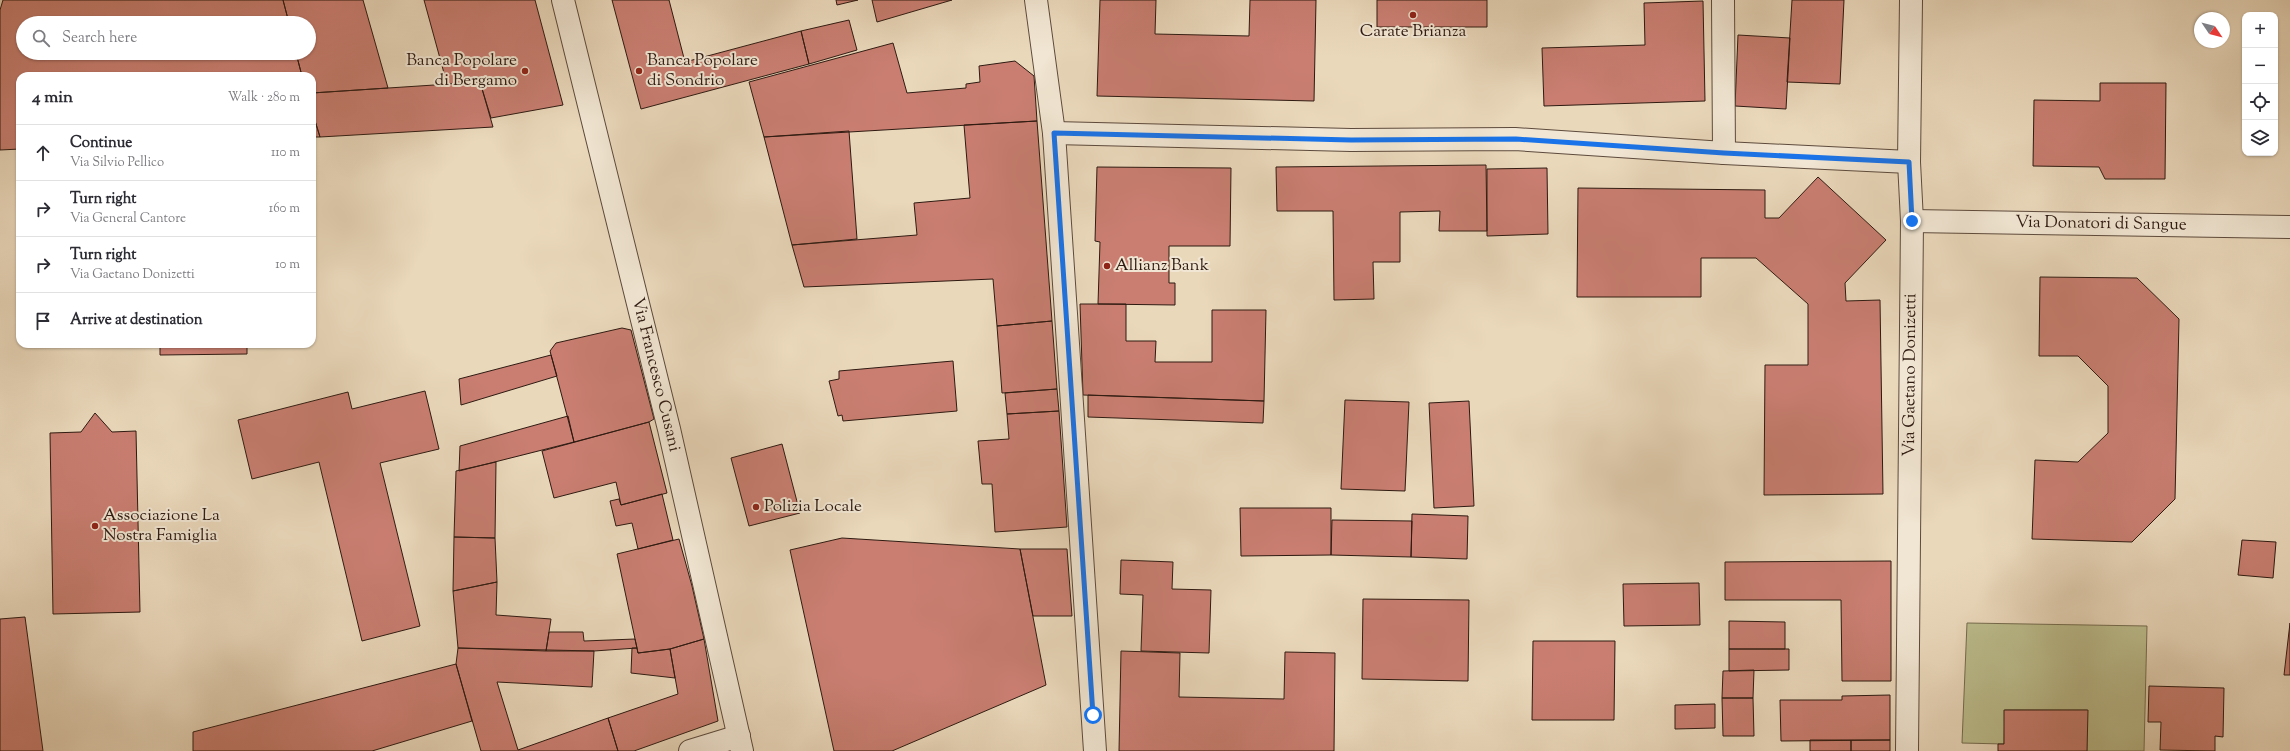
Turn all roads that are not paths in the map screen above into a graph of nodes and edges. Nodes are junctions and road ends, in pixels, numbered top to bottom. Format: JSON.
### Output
{"nodes":[{"id":1,"x":563,"y":0,"type":"edge"},
{"id":2,"x":1036,"y":0,"type":"edge"},
{"id":3,"x":1723,"y":0,"type":"edge"},
{"id":4,"x":1911,"y":0,"type":"edge"},
{"id":5,"x":1054,"y":133,"type":"junction"},
{"id":6,"x":1724,"y":153,"type":"junction"},
{"id":7,"x":1909,"y":162,"type":"junction"},
{"id":8,"x":1912,"y":221,"type":"junction"},
{"id":9,"x":2290,"y":227,"type":"edge"},
{"id":10,"x":740,"y":743,"type":"edge"},
{"id":11,"x":690,"y":751,"type":"edge"},
{"id":12,"x":1095,"y":751,"type":"edge"},
{"id":13,"x":1907,"y":751,"type":"edge"}],
"edges":[{"from":1,"to":10,"type":"street","name":"Via Francesco Cusani"},
{"from":2,"to":5,"type":"street"},
{"from":3,"to":6,"type":"street"},
{"from":4,"to":7,"type":"street","name":"Via Gaetano Donizetti"},
{"from":5,"to":6,"type":"street"},
{"from":5,"to":12,"type":"street"},
{"from":6,"to":7,"type":"street"},
{"from":7,"to":8,"type":"street","name":"Via Gaetano Donizetti"},
{"from":8,"to":9,"type":"street","name":"Via Donatori di Sangue"},
{"from":8,"to":13,"type":"street","name":"Via Gaetano Donizetti"},
{"from":10,"to":11,"type":"street"}]}
